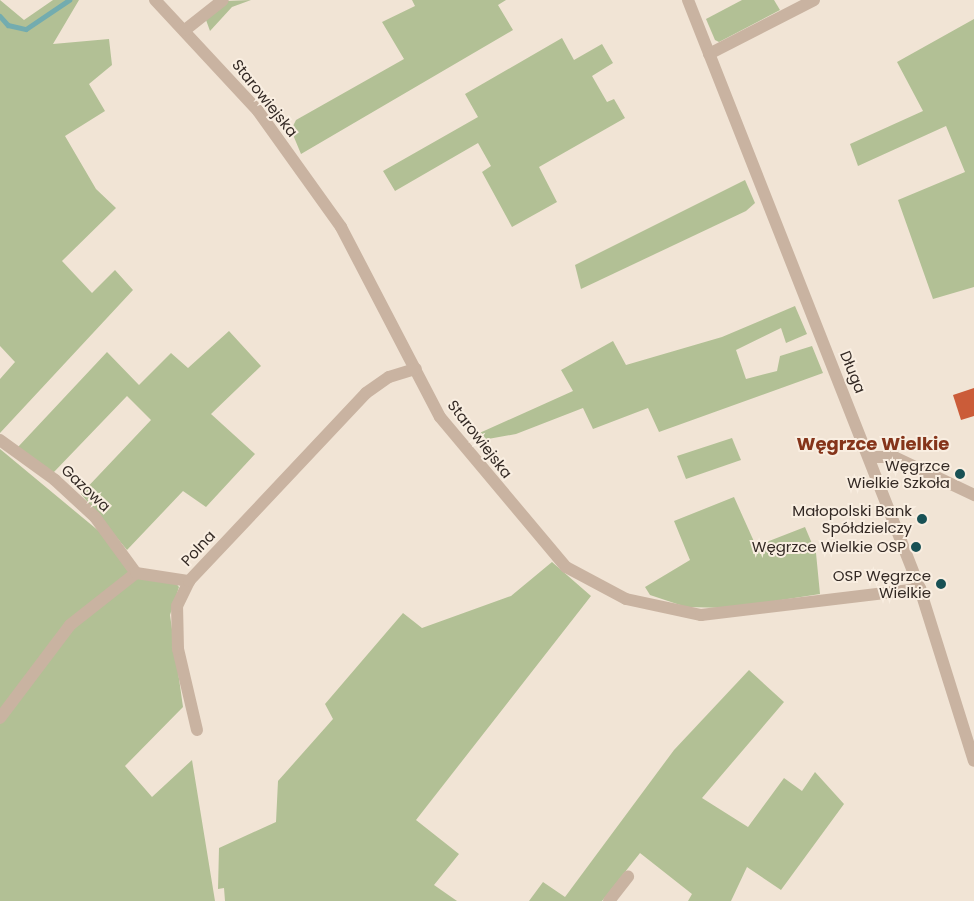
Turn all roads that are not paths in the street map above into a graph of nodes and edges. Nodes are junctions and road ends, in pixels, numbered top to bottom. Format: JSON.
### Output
{"nodes":[{"id":1,"x":155,"y":0,"type":"edge"},
{"id":2,"x":223,"y":0,"type":"edge"},
{"id":3,"x":688,"y":0,"type":"edge"},
{"id":4,"x":814,"y":0,"type":"edge"},
{"id":5,"x":185,"y":30,"type":"junction"},
{"id":6,"x":709,"y":54,"type":"junction"},
{"id":7,"x":416,"y":369,"type":"junction"},
{"id":8,"x":0,"y":440,"type":"edge"},
{"id":9,"x":869,"y":457,"type":"junction"},
{"id":10,"x":974,"y":495,"type":"edge"},
{"id":11,"x":136,"y":573,"type":"junction"},
{"id":12,"x":190,"y":580,"type":"junction"},
{"id":13,"x":920,"y":589,"type":"junction"},
{"id":14,"x":0,"y":718,"type":"edge"},
{"id":15,"x":197,"y":730,"type":"dead end"},
{"id":16,"x":974,"y":761,"type":"edge"},
{"id":17,"x":628,"y":877,"type":"dead end"},
{"id":18,"x":609,"y":901,"type":"edge"}],
"edges":[{"from":1,"to":5,"type":"street","name":"Starowiejska"},
{"from":2,"to":5,"type":"street"},
{"from":3,"to":6,"type":"street","name":"Długa"},
{"from":4,"to":6,"type":"street"},
{"from":5,"to":7,"type":"street","name":"Starowiejska"},
{"from":6,"to":9,"type":"street","name":"Długa"},
{"from":7,"to":12,"type":"street","name":"Polna"},
{"from":7,"to":13,"type":"street","name":"Starowiejska"},
{"from":8,"to":11,"type":"street","name":"Gazowa"},
{"from":9,"to":10,"type":"street"},
{"from":9,"to":13,"type":"street","name":"Długa"},
{"from":11,"to":12,"type":"street","name":"Polna"},
{"from":11,"to":14,"type":"street"},
{"from":12,"to":15,"type":"street"},
{"from":13,"to":16,"type":"street","name":"Długa"},
{"from":17,"to":18,"type":"street"}]}
